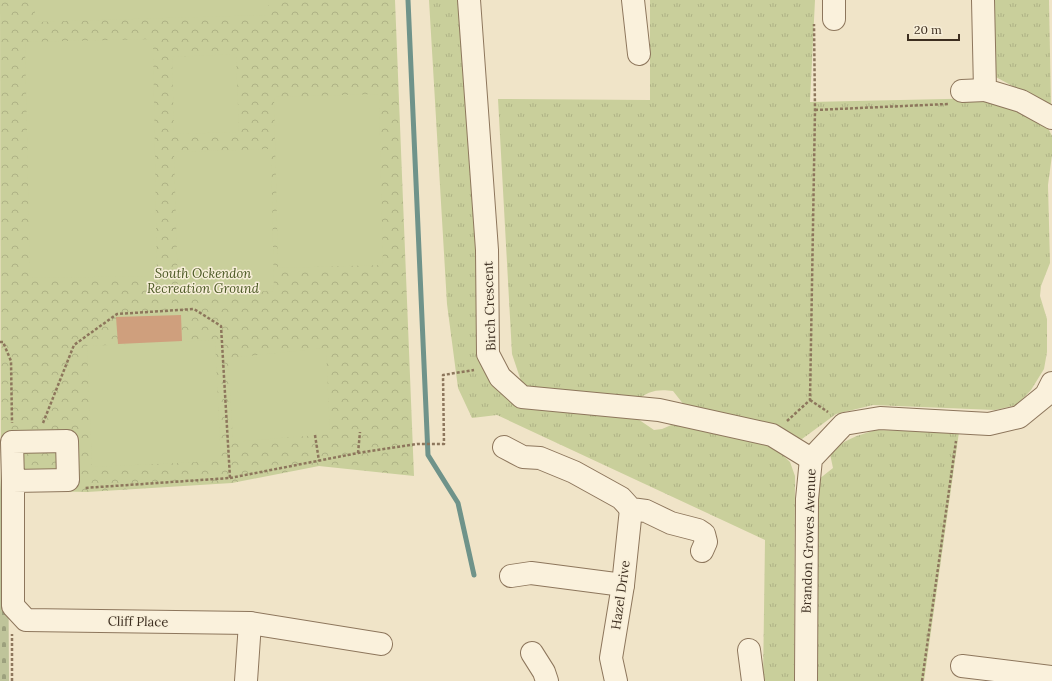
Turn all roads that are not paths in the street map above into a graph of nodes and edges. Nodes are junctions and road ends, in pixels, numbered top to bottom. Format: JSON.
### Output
{"nodes":[{"id":1,"x":469,"y":0,"type":"edge"},
{"id":2,"x":633,"y":0,"type":"edge"},
{"id":3,"x":983,"y":0,"type":"edge"},
{"id":4,"x":639,"y":54,"type":"dead end"},
{"id":5,"x":985,"y":90,"type":"junction"},
{"id":6,"x":956,"y":98,"type":"road end"},
{"id":7,"x":1052,"y":118,"type":"edge"},
{"id":8,"x":1052,"y":383,"type":"edge"},
{"id":9,"x":504,"y":447,"type":"dead end"},
{"id":10,"x":811,"y":459,"type":"junction"},
{"id":11,"x":8,"y":489,"type":"edge"},
{"id":12,"x":631,"y":509,"type":"junction"},
{"id":13,"x":702,"y":551,"type":"dead end"},
{"id":14,"x":511,"y":576,"type":"dead end"},
{"id":15,"x":623,"y":585,"type":"junction"},
{"id":16,"x":250,"y":623,"type":"junction"},
{"id":17,"x":380,"y":644,"type":"dead end"},
{"id":18,"x":749,"y":650,"type":"dead end"},
{"id":19,"x":532,"y":653,"type":"dead end"},
{"id":20,"x":962,"y":666,"type":"dead end"},
{"id":21,"x":1052,"y":677,"type":"edge"},
{"id":22,"x":246,"y":681,"type":"edge"},
{"id":23,"x":547,"y":681,"type":"edge"},
{"id":24,"x":616,"y":681,"type":"edge"},
{"id":25,"x":753,"y":681,"type":"edge"},
{"id":26,"x":806,"y":681,"type":"edge"}],
"edges":[{"from":1,"to":10,"type":"street","name":"Birch Crescent"},
{"from":2,"to":4,"type":"street"},
{"from":3,"to":5,"type":"street"},
{"from":5,"to":6,"type":"street"},
{"from":5,"to":7,"type":"street"},
{"from":8,"to":10,"type":"street","name":"Brandon Groves Avenue"},
{"from":9,"to":12,"type":"street"},
{"from":10,"to":26,"type":"street","name":"Brandon Groves Avenue"},
{"from":11,"to":11,"type":"street"},
{"from":11,"to":16,"type":"street","name":"Cliff Place"},
{"from":12,"to":13,"type":"street"},
{"from":12,"to":15,"type":"street","name":"Hazel Drive"},
{"from":14,"to":15,"type":"street"},
{"from":15,"to":24,"type":"street","name":"Hazel Drive"},
{"from":16,"to":17,"type":"street","name":"Cliff Place"},
{"from":16,"to":22,"type":"street"},
{"from":18,"to":25,"type":"street"},
{"from":19,"to":23,"type":"street"},
{"from":20,"to":21,"type":"street"}]}
